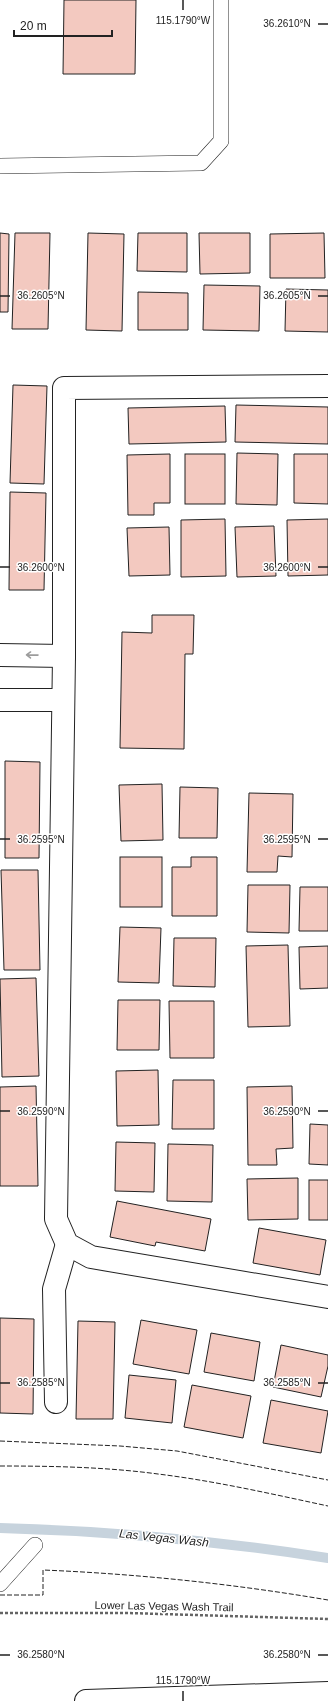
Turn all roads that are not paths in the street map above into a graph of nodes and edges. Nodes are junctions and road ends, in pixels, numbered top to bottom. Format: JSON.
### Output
{"nodes":[{"id":1,"x":221,"y":0,"type":"edge"},
{"id":2,"x":0,"y":166,"type":"edge"},
{"id":3,"x":328,"y":386,"type":"edge"},
{"id":4,"x":0,"y":655,"type":"edge"},
{"id":5,"x":64,"y":656,"type":"junction"},
{"id":6,"x":0,"y":700,"type":"edge"},
{"id":7,"x":62,"y":700,"type":"junction"},
{"id":8,"x":67,"y":1244,"type":"junction"},
{"id":9,"x":328,"y":1297,"type":"edge"},
{"id":10,"x":56,"y":1402,"type":"dead end"},
{"id":11,"x":35,"y":1545,"type":"dead end"},
{"id":12,"x":0,"y":1584,"type":"edge"},
{"id":13,"x":328,"y":1693,"type":"edge"},
{"id":14,"x":86,"y":1701,"type":"edge"}],
"edges":[{"from":1,"to":2,"type":"lane"},
{"from":3,"to":5,"type":"street"},
{"from":5,"to":4,"type":"street","one_way":true},
{"from":5,"to":7,"type":"street"},
{"from":6,"to":7,"type":"street"},
{"from":7,"to":8,"type":"street"},
{"from":8,"to":9,"type":"street"},
{"from":8,"to":10,"type":"street"},
{"from":11,"to":12,"type":"lane"},
{"from":13,"to":14,"type":"street"}]}
